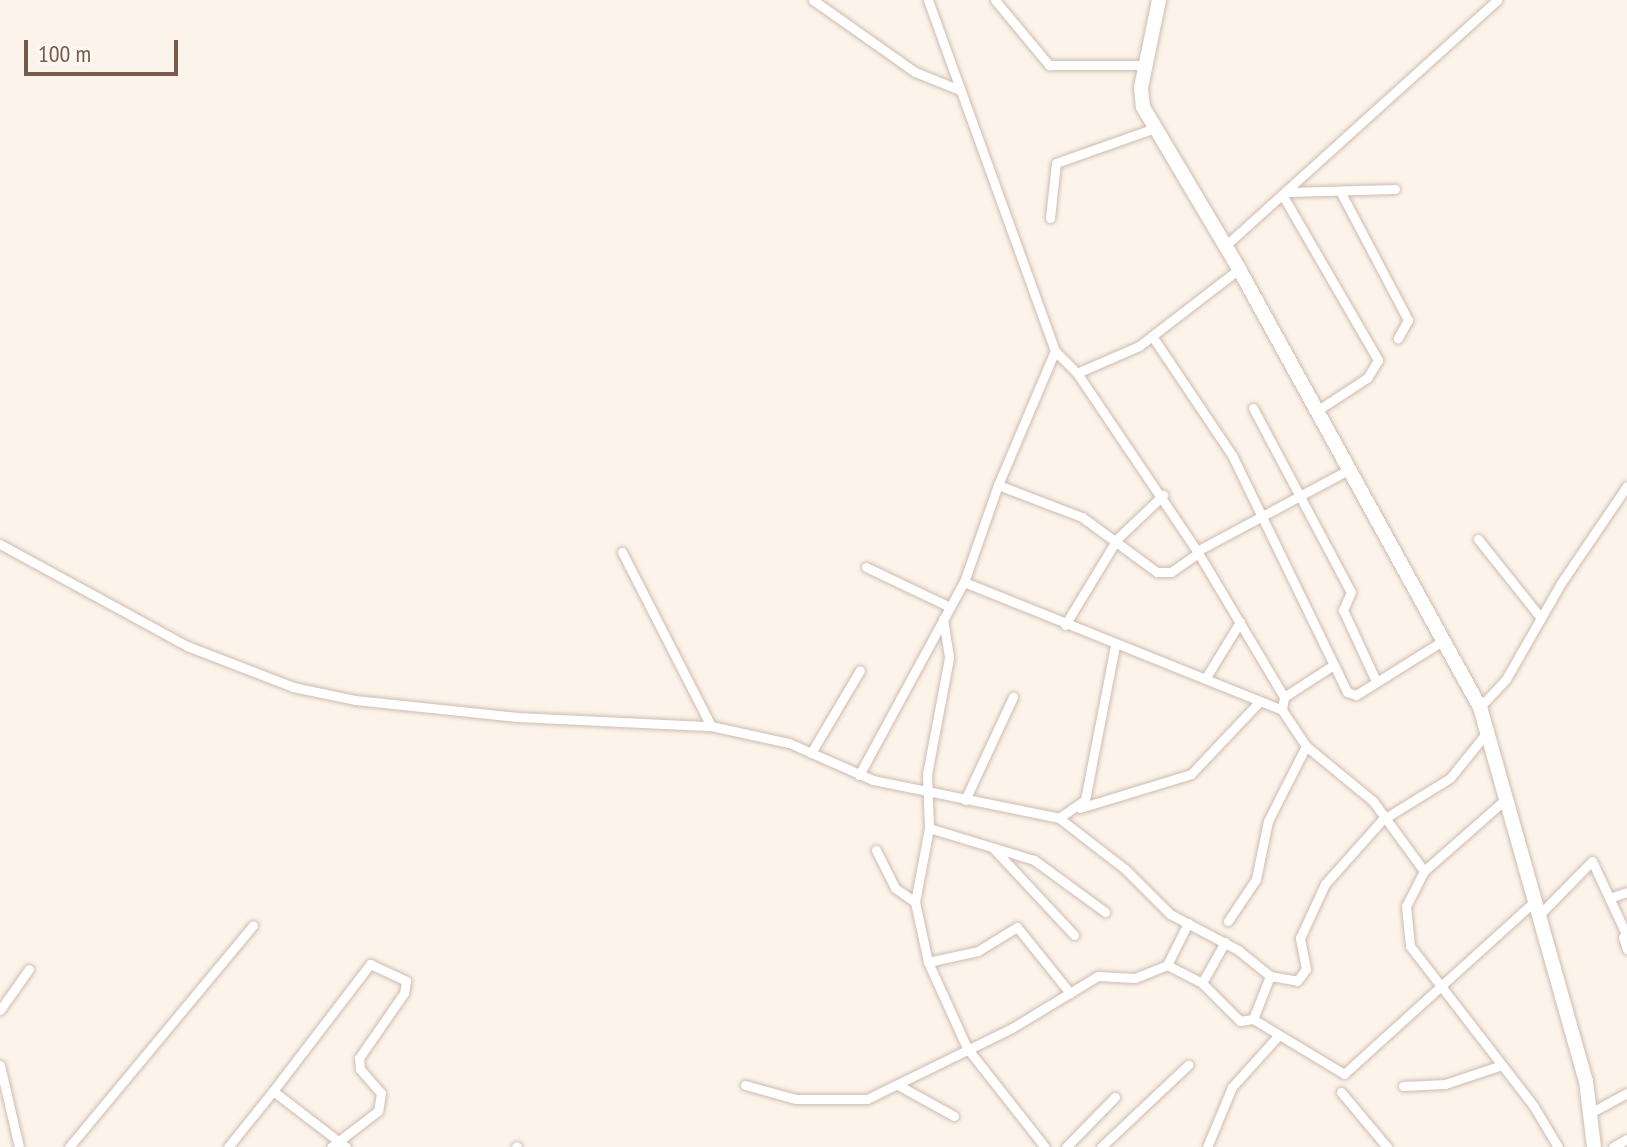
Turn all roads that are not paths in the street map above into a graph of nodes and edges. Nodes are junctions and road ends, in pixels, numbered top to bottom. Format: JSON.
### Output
{"nodes":[{"id":1,"x":813,"y":0,"type":"edge"},
{"id":2,"x":928,"y":0,"type":"edge"},
{"id":3,"x":995,"y":0,"type":"edge"},
{"id":4,"x":1159,"y":0,"type":"edge"},
{"id":5,"x":1497,"y":0,"type":"edge"},
{"id":6,"x":1145,"y":65,"type":"junction"},
{"id":7,"x":960,"y":90,"type":"junction"},
{"id":8,"x":1155,"y":128,"type":"junction"},
{"id":9,"x":1395,"y":189,"type":"dead end"},
{"id":10,"x":1340,"y":191,"type":"junction"},
{"id":11,"x":1285,"y":194,"type":"junction"},
{"id":12,"x":1050,"y":218,"type":"dead end"},
{"id":13,"x":1225,"y":246,"type":"junction"},
{"id":14,"x":1239,"y":269,"type":"junction"},
{"id":15,"x":1152,"y":336,"type":"junction"},
{"id":16,"x":1398,"y":338,"type":"dead end"},
{"id":17,"x":1055,"y":351,"type":"junction"},
{"id":18,"x":1077,"y":373,"type":"junction"},
{"id":19,"x":1253,"y":408,"type":"dead end"},
{"id":20,"x":1318,"y":410,"type":"junction"},
{"id":21,"x":1348,"y":470,"type":"junction"},
{"id":22,"x":998,"y":485,"type":"junction"},
{"id":23,"x":1627,"y":486,"type":"edge"},
{"id":24,"x":1163,"y":495,"type":"junction"},
{"id":25,"x":1301,"y":495,"type":"junction"},
{"id":26,"x":1264,"y":515,"type":"junction"},
{"id":27,"x":1117,"y":539,"type":"junction"},
{"id":28,"x":1478,"y":539,"type":"dead end"},
{"id":29,"x":0,"y":544,"type":"edge"},
{"id":30,"x":622,"y":552,"type":"dead end"},
{"id":31,"x":1198,"y":552,"type":"junction"},
{"id":32,"x":866,"y":567,"type":"dead end"},
{"id":33,"x":964,"y":582,"type":"junction"},
{"id":34,"x":950,"y":607,"type":"junction"},
{"id":35,"x":1541,"y":618,"type":"junction"},
{"id":36,"x":943,"y":619,"type":"junction"},
{"id":37,"x":1240,"y":622,"type":"junction"},
{"id":38,"x":1065,"y":625,"type":"junction"},
{"id":39,"x":1444,"y":640,"type":"junction"},
{"id":40,"x":1115,"y":645,"type":"junction"},
{"id":41,"x":1332,"y":666,"type":"junction"},
{"id":42,"x":860,"y":670,"type":"dead end"},
{"id":43,"x":1205,"y":679,"type":"junction"},
{"id":44,"x":1375,"y":679,"type":"junction"},
{"id":45,"x":1013,"y":697,"type":"dead end"},
{"id":46,"x":1284,"y":697,"type":"junction"},
{"id":47,"x":1259,"y":702,"type":"junction"},
{"id":48,"x":1480,"y":707,"type":"junction"},
{"id":49,"x":1282,"y":710,"type":"junction"},
{"id":50,"x":711,"y":726,"type":"junction"},
{"id":51,"x":1488,"y":731,"type":"junction"},
{"id":52,"x":1306,"y":746,"type":"junction"},
{"id":53,"x":811,"y":753,"type":"junction"},
{"id":54,"x":859,"y":775,"type":"junction"},
{"id":55,"x":928,"y":793,"type":"junction"},
{"id":56,"x":1507,"y":798,"type":"junction"},
{"id":57,"x":965,"y":800,"type":"junction"},
{"id":58,"x":1080,"y":808,"type":"junction"},
{"id":59,"x":1059,"y":818,"type":"junction"},
{"id":60,"x":1382,"y":820,"type":"junction"},
{"id":61,"x":929,"y":828,"type":"junction"},
{"id":62,"x":991,"y":846,"type":"junction"},
{"id":63,"x":876,"y":850,"type":"dead end"},
{"id":64,"x":1424,"y":871,"type":"junction"},
{"id":65,"x":1627,"y":892,"type":"edge"},
{"id":66,"x":1612,"y":897,"type":"junction"},
{"id":67,"x":915,"y":902,"type":"junction"},
{"id":68,"x":1538,"y":907,"type":"junction"},
{"id":69,"x":1105,"y":912,"type":"dead end"},
{"id":70,"x":1228,"y":921,"type":"dead end"},
{"id":71,"x":1188,"y":923,"type":"junction"},
{"id":72,"x":253,"y":925,"type":"dead end"},
{"id":73,"x":1074,"y":935,"type":"dead end"},
{"id":74,"x":1625,"y":937,"type":"edge"},
{"id":75,"x":1225,"y":942,"type":"junction"},
{"id":76,"x":1627,"y":949,"type":"edge"},
{"id":77,"x":928,"y":962,"type":"junction"},
{"id":78,"x":1167,"y":965,"type":"junction"},
{"id":79,"x":29,"y":969,"type":"dead end"},
{"id":80,"x":1270,"y":976,"type":"junction"},
{"id":81,"x":1202,"y":983,"type":"junction"},
{"id":82,"x":1440,"y":987,"type":"junction"},
{"id":83,"x":1070,"y":993,"type":"junction"},
{"id":84,"x":0,"y":1010,"type":"edge"},
{"id":85,"x":1253,"y":1019,"type":"junction"},
{"id":86,"x":1277,"y":1037,"type":"junction"},
{"id":87,"x":967,"y":1048,"type":"junction"},
{"id":88,"x":0,"y":1065,"type":"edge"},
{"id":89,"x":1188,"y":1065,"type":"dead end"},
{"id":90,"x":1502,"y":1065,"type":"junction"},
{"id":91,"x":745,"y":1085,"type":"dead end"},
{"id":92,"x":898,"y":1085,"type":"junction"},
{"id":93,"x":1403,"y":1086,"type":"dead end"},
{"id":94,"x":273,"y":1091,"type":"junction"},
{"id":95,"x":1341,"y":1092,"type":"dead end"},
{"id":96,"x":1627,"y":1093,"type":"edge"},
{"id":97,"x":1115,"y":1097,"type":"dead end"},
{"id":98,"x":1590,"y":1113,"type":"junction"},
{"id":99,"x":954,"y":1116,"type":"dead end"},
{"id":100,"x":1627,"y":1139,"type":"edge"},
{"id":101,"x":338,"y":1145,"type":"edge"},
{"id":102,"x":19,"y":1147,"type":"edge"},
{"id":103,"x":69,"y":1147,"type":"edge"},
{"id":104,"x":228,"y":1147,"type":"edge"},
{"id":105,"x":1045,"y":1147,"type":"edge"},
{"id":106,"x":1066,"y":1147,"type":"edge"},
{"id":107,"x":1101,"y":1147,"type":"edge"},
{"id":108,"x":1207,"y":1147,"type":"edge"},
{"id":109,"x":1387,"y":1147,"type":"edge"},
{"id":110,"x":1558,"y":1147,"type":"edge"},
{"id":111,"x":1594,"y":1147,"type":"edge"},
{"id":112,"x":1613,"y":1147,"type":"edge"}],
"edges":[{"from":1,"to":7,"type":"street"},
{"from":2,"to":7,"type":"street"},
{"from":3,"to":6,"type":"street"},
{"from":4,"to":6,"type":"main road"},
{"from":5,"to":11,"type":"street"},
{"from":6,"to":8,"type":"main road"},
{"from":7,"to":17,"type":"street"},
{"from":8,"to":12,"type":"street"},
{"from":8,"to":13,"type":"main road"},
{"from":9,"to":10,"type":"street"},
{"from":10,"to":11,"type":"street"},
{"from":10,"to":16,"type":"street"},
{"from":11,"to":13,"type":"street"},
{"from":11,"to":20,"type":"street"},
{"from":13,"to":14,"type":"main road"},
{"from":14,"to":15,"type":"street"},
{"from":14,"to":20,"type":"main road"},
{"from":15,"to":18,"type":"street"},
{"from":15,"to":26,"type":"street"},
{"from":17,"to":18,"type":"street"},
{"from":17,"to":22,"type":"street"},
{"from":18,"to":24,"type":"street"},
{"from":19,"to":25,"type":"street"},
{"from":20,"to":21,"type":"main road"},
{"from":21,"to":25,"type":"street"},
{"from":21,"to":39,"type":"main road"},
{"from":22,"to":27,"type":"street"},
{"from":22,"to":33,"type":"street"},
{"from":23,"to":35,"type":"street"},
{"from":24,"to":27,"type":"street"},
{"from":24,"to":31,"type":"street"},
{"from":25,"to":26,"type":"street"},
{"from":25,"to":44,"type":"street"},
{"from":26,"to":31,"type":"street"},
{"from":26,"to":41,"type":"street"},
{"from":27,"to":31,"type":"street"},
{"from":27,"to":38,"type":"street"},
{"from":28,"to":35,"type":"street"},
{"from":29,"to":50,"type":"street"},
{"from":30,"to":50,"type":"street"},
{"from":31,"to":37,"type":"street"},
{"from":32,"to":34,"type":"street"},
{"from":33,"to":34,"type":"street"},
{"from":33,"to":38,"type":"street"},
{"from":34,"to":36,"type":"street"},
{"from":35,"to":48,"type":"street"},
{"from":36,"to":54,"type":"street"},
{"from":36,"to":55,"type":"street"},
{"from":37,"to":43,"type":"street"},
{"from":37,"to":46,"type":"street"},
{"from":38,"to":40,"type":"street"},
{"from":39,"to":44,"type":"street"},
{"from":39,"to":48,"type":"main road"},
{"from":40,"to":43,"type":"street"},
{"from":40,"to":58,"type":"street"},
{"from":41,"to":44,"type":"street"},
{"from":41,"to":46,"type":"street"},
{"from":42,"to":53,"type":"street"},
{"from":43,"to":47,"type":"street"},
{"from":45,"to":57,"type":"street"},
{"from":46,"to":49,"type":"street"},
{"from":47,"to":49,"type":"street"},
{"from":47,"to":58,"type":"street"},
{"from":48,"to":51,"type":"main road"},
{"from":49,"to":52,"type":"street"},
{"from":50,"to":53,"type":"street"},
{"from":51,"to":56,"type":"main road"},
{"from":51,"to":60,"type":"street"},
{"from":52,"to":60,"type":"street"},
{"from":52,"to":70,"type":"street"},
{"from":53,"to":54,"type":"street"},
{"from":54,"to":55,"type":"street"},
{"from":55,"to":57,"type":"street"},
{"from":55,"to":61,"type":"street"},
{"from":56,"to":64,"type":"street"},
{"from":56,"to":68,"type":"main road"},
{"from":57,"to":59,"type":"street"},
{"from":58,"to":59,"type":"street"},
{"from":59,"to":71,"type":"street"},
{"from":60,"to":64,"type":"street"},
{"from":60,"to":80,"type":"street"},
{"from":61,"to":62,"type":"street"},
{"from":61,"to":67,"type":"street"},
{"from":62,"to":69,"type":"street"},
{"from":62,"to":73,"type":"street"},
{"from":63,"to":67,"type":"street"},
{"from":64,"to":82,"type":"street"},
{"from":65,"to":66,"type":"street"},
{"from":66,"to":68,"type":"street"},
{"from":66,"to":74,"type":"street"},
{"from":67,"to":77,"type":"street"},
{"from":68,"to":82,"type":"street"},
{"from":68,"to":98,"type":"main road"},
{"from":71,"to":75,"type":"street"},
{"from":71,"to":78,"type":"street"},
{"from":72,"to":103,"type":"street"},
{"from":74,"to":76,"type":"street"},
{"from":75,"to":80,"type":"street"},
{"from":75,"to":81,"type":"street"},
{"from":77,"to":83,"type":"street"},
{"from":77,"to":87,"type":"street"},
{"from":78,"to":81,"type":"street"},
{"from":78,"to":83,"type":"street"},
{"from":79,"to":84,"type":"street"},
{"from":80,"to":85,"type":"street"},
{"from":81,"to":85,"type":"street"},
{"from":82,"to":86,"type":"street"},
{"from":82,"to":90,"type":"street"},
{"from":83,"to":87,"type":"street"},
{"from":85,"to":86,"type":"street"},
{"from":86,"to":108,"type":"street"},
{"from":87,"to":92,"type":"street"},
{"from":87,"to":105,"type":"street"},
{"from":88,"to":102,"type":"street"},
{"from":89,"to":107,"type":"street"},
{"from":90,"to":93,"type":"street"},
{"from":90,"to":110,"type":"street"},
{"from":91,"to":92,"type":"street"},
{"from":92,"to":99,"type":"street"},
{"from":94,"to":101,"type":"street"},
{"from":94,"to":101,"type":"street"},
{"from":94,"to":104,"type":"street"},
{"from":95,"to":109,"type":"street"},
{"from":96,"to":98,"type":"street"},
{"from":97,"to":106,"type":"street"},
{"from":98,"to":111,"type":"main road"},
{"from":100,"to":112,"type":"street"}]}
